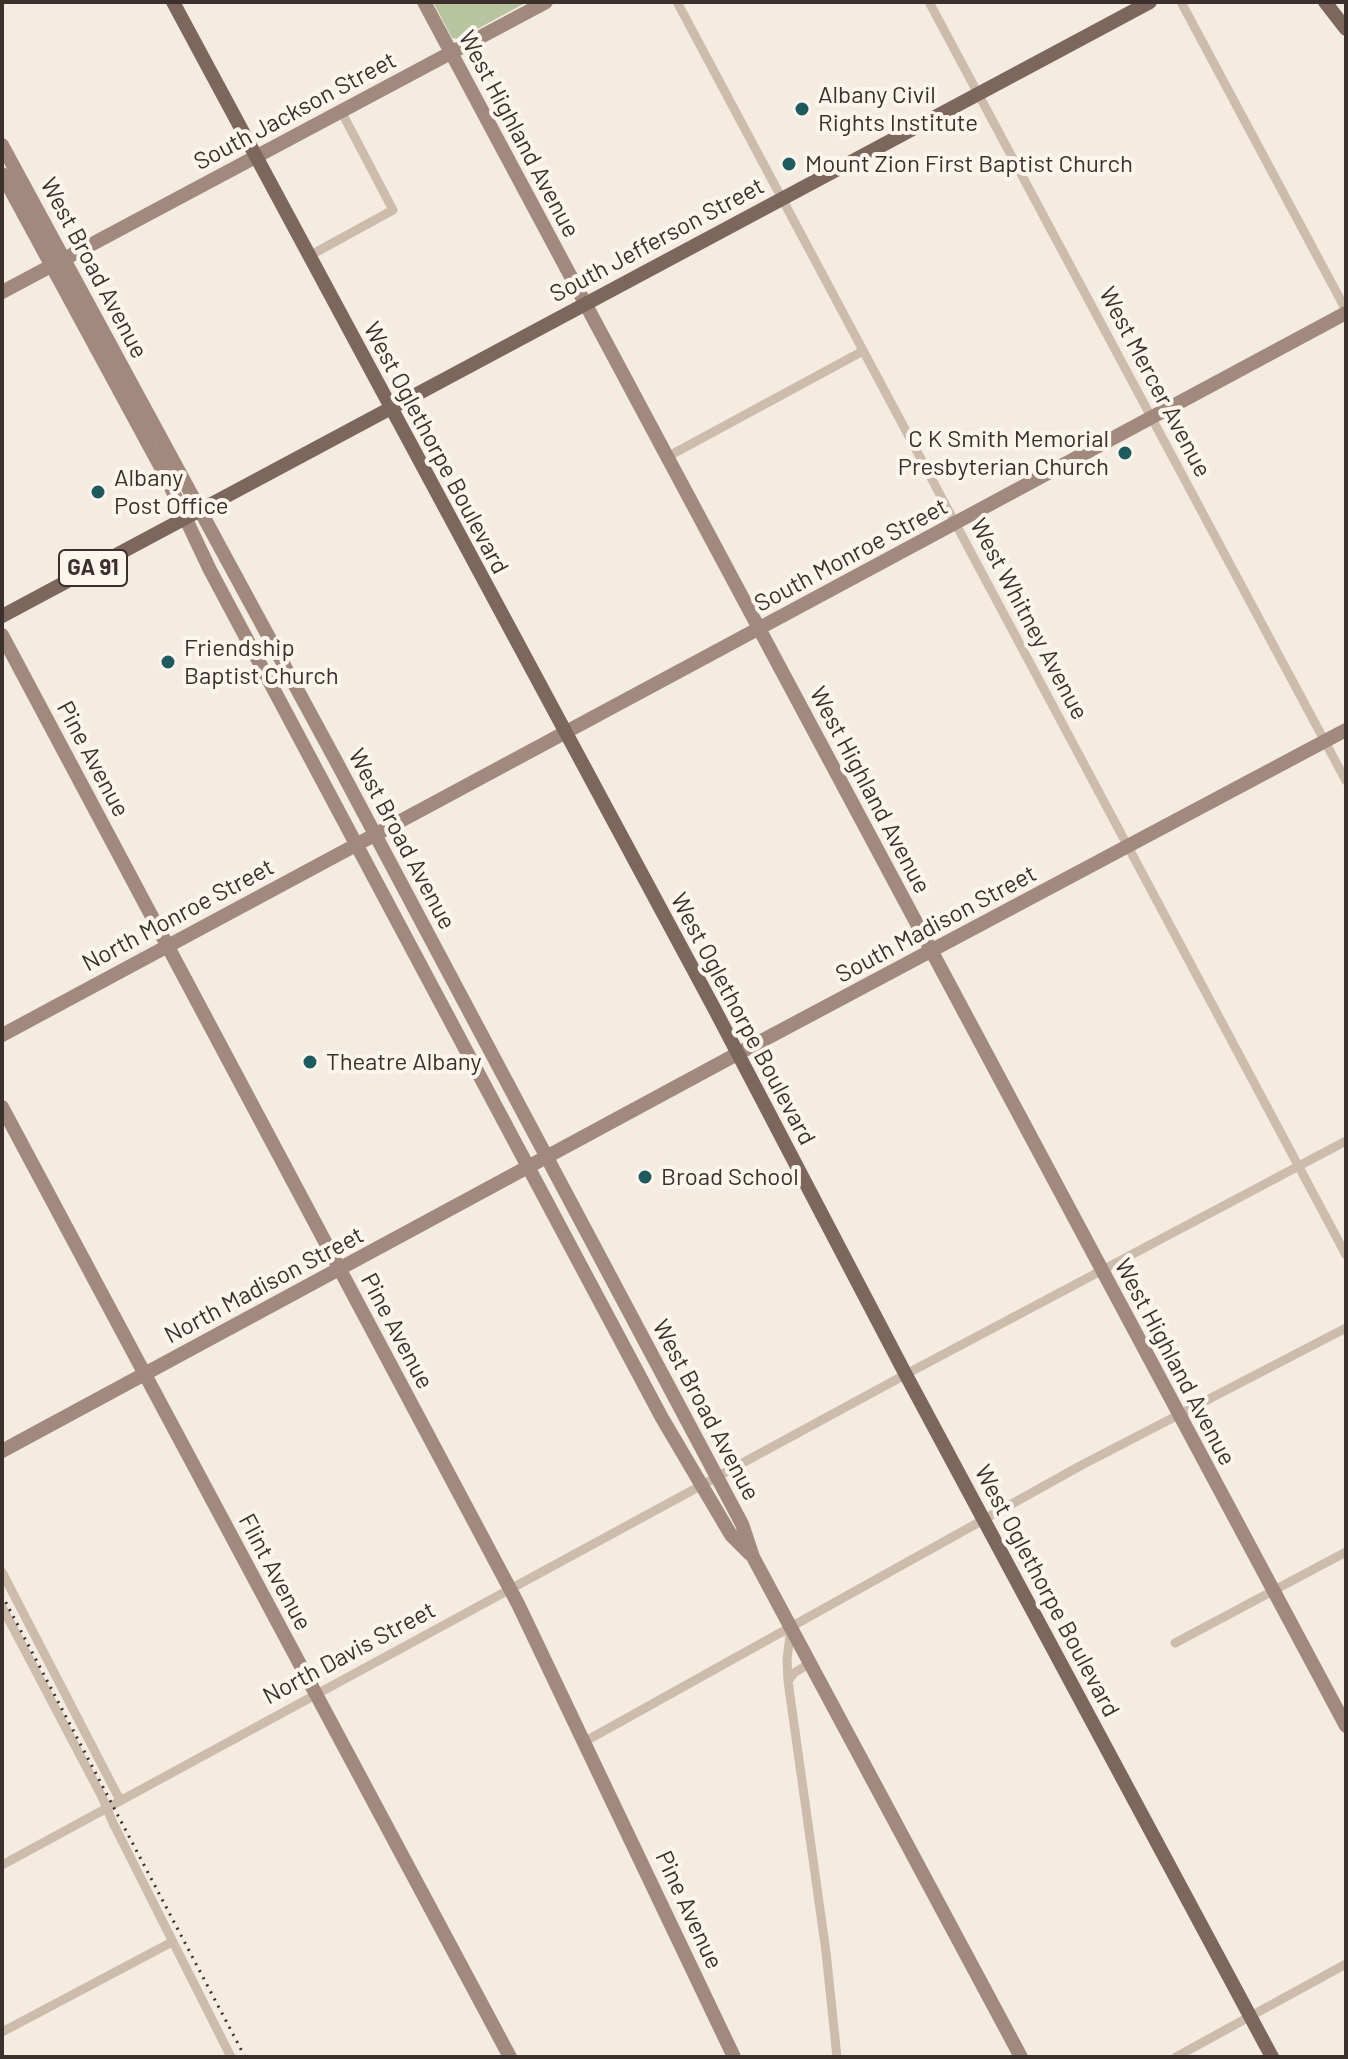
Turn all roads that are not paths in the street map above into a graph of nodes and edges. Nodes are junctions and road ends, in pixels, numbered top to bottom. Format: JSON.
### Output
{"nodes":[{"id":1,"x":173,"y":2,"type":"edge"},
{"id":2,"x":424,"y":2,"type":"edge"},
{"id":3,"x":546,"y":2,"type":"edge"},
{"id":4,"x":677,"y":2,"type":"edge"},
{"id":5,"x":929,"y":2,"type":"edge"},
{"id":6,"x":1150,"y":2,"type":"edge"},
{"id":7,"x":1181,"y":2,"type":"edge"},
{"id":8,"x":1325,"y":2,"type":"edge"},
{"id":9,"x":1346,"y":29,"type":"edge"},
{"id":10,"x":450,"y":53,"type":"junction"},
{"id":11,"x":978,"y":94,"type":"junction"},
{"id":12,"x":341,"y":111,"type":"junction"},
{"id":13,"x":2,"y":145,"type":"edge"},
{"id":14,"x":256,"y":157,"type":"junction"},
{"id":15,"x":2,"y":174,"type":"edge"},
{"id":16,"x":781,"y":199,"type":"junction"},
{"id":17,"x":309,"y":256,"type":"junction"},
{"id":18,"x":57,"y":262,"type":"junction"},
{"id":19,"x":2,"y":292,"type":"edge"},
{"id":20,"x":585,"y":303,"type":"junction"},
{"id":21,"x":1346,"y":312,"type":"edge"},
{"id":22,"x":863,"y":351,"type":"junction"},
{"id":23,"x":390,"y":407,"type":"junction"},
{"id":24,"x":1152,"y":418,"type":"junction"},
{"id":25,"x":667,"y":457,"type":"junction"},
{"id":26,"x":200,"y":511,"type":"junction"},
{"id":27,"x":184,"y":519,"type":"junction"},
{"id":28,"x":956,"y":523,"type":"junction"},
{"id":29,"x":2,"y":616,"type":"edge"},
{"id":30,"x":759,"y":629,"type":"junction"},
{"id":31,"x":2,"y":635,"type":"edge"},
{"id":32,"x":1346,"y":730,"type":"edge"},
{"id":33,"x":565,"y":733,"type":"junction"},
{"id":34,"x":1324,"y":741,"type":"junction"},
{"id":35,"x":1346,"y":781,"type":"edge"},
{"id":36,"x":375,"y":834,"type":"junction"},
{"id":37,"x":356,"y":844,"type":"junction"},
{"id":38,"x":1127,"y":846,"type":"junction"},
{"id":39,"x":166,"y":946,"type":"junction"},
{"id":40,"x":932,"y":952,"type":"junction"},
{"id":41,"x":2,"y":1035,"type":"edge"},
{"id":42,"x":737,"y":1054,"type":"junction"},
{"id":43,"x":2,"y":1107,"type":"edge"},
{"id":44,"x":1346,"y":1141,"type":"edge"},
{"id":45,"x":547,"y":1157,"type":"junction"},
{"id":46,"x":528,"y":1166,"type":"junction"},
{"id":47,"x":1298,"y":1167,"type":"junction"},
{"id":48,"x":1346,"y":1255,"type":"edge"},
{"id":49,"x":339,"y":1270,"type":"junction"},
{"id":50,"x":1102,"y":1271,"type":"junction"},
{"id":51,"x":1346,"y":1328,"type":"edge"},
{"id":52,"x":145,"y":1374,"type":"junction"},
{"id":53,"x":906,"y":1375,"type":"junction"},
{"id":54,"x":1179,"y":1416,"type":"junction"},
{"id":55,"x":2,"y":1451,"type":"edge"},
{"id":56,"x":716,"y":1478,"type":"junction"},
{"id":57,"x":701,"y":1485,"type":"junction"},
{"id":58,"x":984,"y":1520,"type":"junction"},
{"id":59,"x":1346,"y":1552,"type":"edge"},
{"id":60,"x":753,"y":1557,"type":"junction"},
{"id":61,"x":2,"y":1572,"type":"edge"},
{"id":62,"x":510,"y":1590,"type":"junction"},
{"id":63,"x":1274,"y":1590,"type":"junction"},
{"id":64,"x":2,"y":1607,"type":"edge"},
{"id":65,"x":791,"y":1628,"type":"junction"},
{"id":66,"x":1175,"y":1643,"type":"dead end"},
{"id":67,"x":810,"y":1663,"type":"junction"},
{"id":68,"x":788,"y":1681,"type":"junction"},
{"id":69,"x":316,"y":1695,"type":"junction"},
{"id":70,"x":1346,"y":1726,"type":"edge"},
{"id":71,"x":584,"y":1742,"type":"junction"},
{"id":72,"x":120,"y":1800,"type":"junction"},
{"id":73,"x":107,"y":1808,"type":"junction"},
{"id":74,"x":2,"y":1865,"type":"edge"},
{"id":75,"x":172,"y":1942,"type":"junction"},
{"id":76,"x":1346,"y":1964,"type":"edge"},
{"id":77,"x":1250,"y":2017,"type":"junction"},
{"id":78,"x":2,"y":2032,"type":"edge"},
{"id":79,"x":231,"y":2057,"type":"edge"},
{"id":80,"x":510,"y":2057,"type":"edge"},
{"id":81,"x":734,"y":2057,"type":"edge"},
{"id":82,"x":837,"y":2057,"type":"edge"},
{"id":83,"x":1021,"y":2057,"type":"edge"},
{"id":84,"x":1176,"y":2057,"type":"edge"},
{"id":85,"x":1272,"y":2057,"type":"edge"}],
"edges":[{"from":1,"to":14,"type":"main road","name":"West Oglethorpe Boulevard"},
{"from":2,"to":10,"type":"main road","name":"West Highland Avenue"},
{"from":3,"to":10,"type":"main road","name":"South Jackson Street"},
{"from":4,"to":16,"type":"street","name":"West Whitney Avenue"},
{"from":5,"to":11,"type":"street","name":"West Mercer Avenue"},
{"from":6,"to":11,"type":"main road","name":"South Jefferson Street","number":"GA 91"},
{"from":7,"to":21,"type":"street"},
{"from":8,"to":9,"type":"main road"},
{"from":10,"to":12,"type":"main road","name":"South Jackson Street"},
{"from":10,"to":20,"type":"main road","name":"West Highland Avenue"},
{"from":11,"to":16,"type":"main road","name":"South Jefferson Street","number":"GA 91"},
{"from":11,"to":24,"type":"street","name":"West Mercer Avenue"},
{"from":12,"to":14,"type":"main road","name":"South Jackson Street"},
{"from":12,"to":17,"type":"street"},
{"from":13,"to":18,"type":"main road","name":"West Broad Avenue"},
{"from":14,"to":17,"type":"main road","name":"West Oglethorpe Boulevard"},
{"from":14,"to":18,"type":"main road","name":"South Jackson Street"},
{"from":15,"to":18,"type":"main road","name":"West Broad Avenue"},
{"from":16,"to":20,"type":"main road","name":"South Jefferson Street","number":"GA 91"},
{"from":16,"to":22,"type":"street","name":"West Whitney Avenue"},
{"from":17,"to":23,"type":"main road","name":"West Oglethorpe Boulevard"},
{"from":18,"to":19,"type":"main road","name":"South Jackson Street"},
{"from":18,"to":26,"type":"main road","name":"West Broad Avenue"},
{"from":18,"to":27,"type":"main road","name":"West Broad Avenue"},
{"from":20,"to":23,"type":"main road","name":"South Jefferson Street","number":"GA 91"},
{"from":20,"to":25,"type":"main road","name":"West Highland Avenue"},
{"from":21,"to":24,"type":"main road","name":"South Monroe Street"},
{"from":22,"to":25,"type":"street"},
{"from":22,"to":28,"type":"street","name":"West Whitney Avenue"},
{"from":23,"to":26,"type":"main road","name":"South Jefferson Street","number":"GA 91"},
{"from":23,"to":33,"type":"main road","name":"West Oglethorpe Boulevard"},
{"from":24,"to":28,"type":"main road","name":"South Monroe Street"},
{"from":24,"to":34,"type":"street","name":"West Mercer Avenue"},
{"from":25,"to":30,"type":"main road","name":"West Highland Avenue"},
{"from":26,"to":27,"type":"main road","name":"South Jefferson Street","number":"GA 91"},
{"from":26,"to":36,"type":"main road","name":"West Broad Avenue"},
{"from":27,"to":29,"type":"main road","number":"GA 91"},
{"from":27,"to":37,"type":"main road","name":"West Broad Avenue"},
{"from":28,"to":30,"type":"main road","name":"South Monroe Street"},
{"from":28,"to":38,"type":"street","name":"West Whitney Avenue"},
{"from":30,"to":33,"type":"main road","name":"South Monroe Street"},
{"from":30,"to":40,"type":"main road","name":"West Highland Avenue"},
{"from":31,"to":39,"type":"main road","name":"Pine Avenue"},
{"from":32,"to":34,"type":"main road","name":"South Madison Street"},
{"from":33,"to":36,"type":"main road","name":"South Monroe Street"},
{"from":33,"to":42,"type":"main road","name":"West Oglethorpe Boulevard"},
{"from":34,"to":35,"type":"street","name":"West Mercer Avenue"},
{"from":34,"to":38,"type":"main road","name":"South Madison Street"},
{"from":36,"to":37,"type":"main road","name":"North Monroe Street"},
{"from":36,"to":45,"type":"main road","name":"West Broad Avenue"},
{"from":37,"to":39,"type":"main road","name":"North Monroe Street"},
{"from":37,"to":46,"type":"main road","name":"West Broad Avenue"},
{"from":38,"to":40,"type":"main road","name":"South Madison Street"},
{"from":38,"to":47,"type":"street","name":"West Whitney Avenue"},
{"from":39,"to":41,"type":"main road","name":"North Monroe Street"},
{"from":39,"to":49,"type":"main road","name":"Pine Avenue"},
{"from":40,"to":42,"type":"main road","name":"South Madison Street"},
{"from":40,"to":50,"type":"main road","name":"West Highland Avenue"},
{"from":42,"to":45,"type":"main road","name":"South Madison Street"},
{"from":42,"to":53,"type":"main road","name":"West Oglethorpe Boulevard"},
{"from":43,"to":52,"type":"main road","name":"Flint Avenue"},
{"from":44,"to":47,"type":"street","name":"North Davis Street"},
{"from":45,"to":46,"type":"main road","name":"North Madison Street"},
{"from":45,"to":56,"type":"main road","name":"West Broad Avenue"},
{"from":46,"to":49,"type":"main road","name":"North Madison Street"},
{"from":46,"to":57,"type":"main road","name":"West Broad Avenue"},
{"from":47,"to":48,"type":"street","name":"West Whitney Avenue"},
{"from":47,"to":50,"type":"street","name":"North Davis Street"},
{"from":49,"to":52,"type":"main road","name":"North Madison Street"},
{"from":49,"to":62,"type":"main road","name":"Pine Avenue"},
{"from":50,"to":53,"type":"street","name":"North Davis Street"},
{"from":50,"to":54,"type":"main road","name":"West Highland Avenue"},
{"from":51,"to":54,"type":"street"},
{"from":52,"to":55,"type":"main road","name":"North Madison Street"},
{"from":52,"to":69,"type":"main road","name":"Flint Avenue"},
{"from":53,"to":56,"type":"street","name":"North Davis Street"},
{"from":53,"to":58,"type":"main road","name":"West Oglethorpe Boulevard"},
{"from":54,"to":58,"type":"street"},
{"from":54,"to":63,"type":"main road","name":"West Highland Avenue"},
{"from":56,"to":57,"type":"street","name":"North Davis Street"},
{"from":56,"to":60,"type":"main road","name":"West Broad Avenue"},
{"from":57,"to":60,"type":"main road","name":"West Broad Avenue"},
{"from":57,"to":62,"type":"street","name":"North Davis Street"},
{"from":58,"to":65,"type":"street"},
{"from":58,"to":77,"type":"main road","name":"West Oglethorpe Boulevard"},
{"from":59,"to":63,"type":"street"},
{"from":60,"to":65,"type":"main road","name":"West Broad Avenue"},
{"from":61,"to":72,"type":"street"},
{"from":62,"to":69,"type":"street","name":"North Davis Street"},
{"from":62,"to":71,"type":"main road","name":"Pine Avenue"},
{"from":63,"to":66,"type":"street"},
{"from":63,"to":70,"type":"main road","name":"West Highland Avenue"},
{"from":64,"to":73,"type":"street"},
{"from":65,"to":67,"type":"main road","name":"West Broad Avenue"},
{"from":65,"to":68,"type":"street"},
{"from":65,"to":71,"type":"street"},
{"from":67,"to":68,"type":"street"},
{"from":67,"to":83,"type":"main road","name":"West Broad Avenue"},
{"from":68,"to":82,"type":"street"},
{"from":69,"to":72,"type":"street","name":"North Davis Street"},
{"from":69,"to":80,"type":"main road","name":"Flint Avenue"},
{"from":71,"to":81,"type":"main road","name":"Pine Avenue"},
{"from":72,"to":73,"type":"street","name":"North Davis Street"},
{"from":73,"to":74,"type":"street","name":"North Davis Street"},
{"from":73,"to":75,"type":"street"},
{"from":75,"to":78,"type":"street"},
{"from":75,"to":79,"type":"street"},
{"from":76,"to":77,"type":"street"},
{"from":77,"to":84,"type":"street"},
{"from":77,"to":85,"type":"main road","name":"West Oglethorpe Boulevard"}]}
